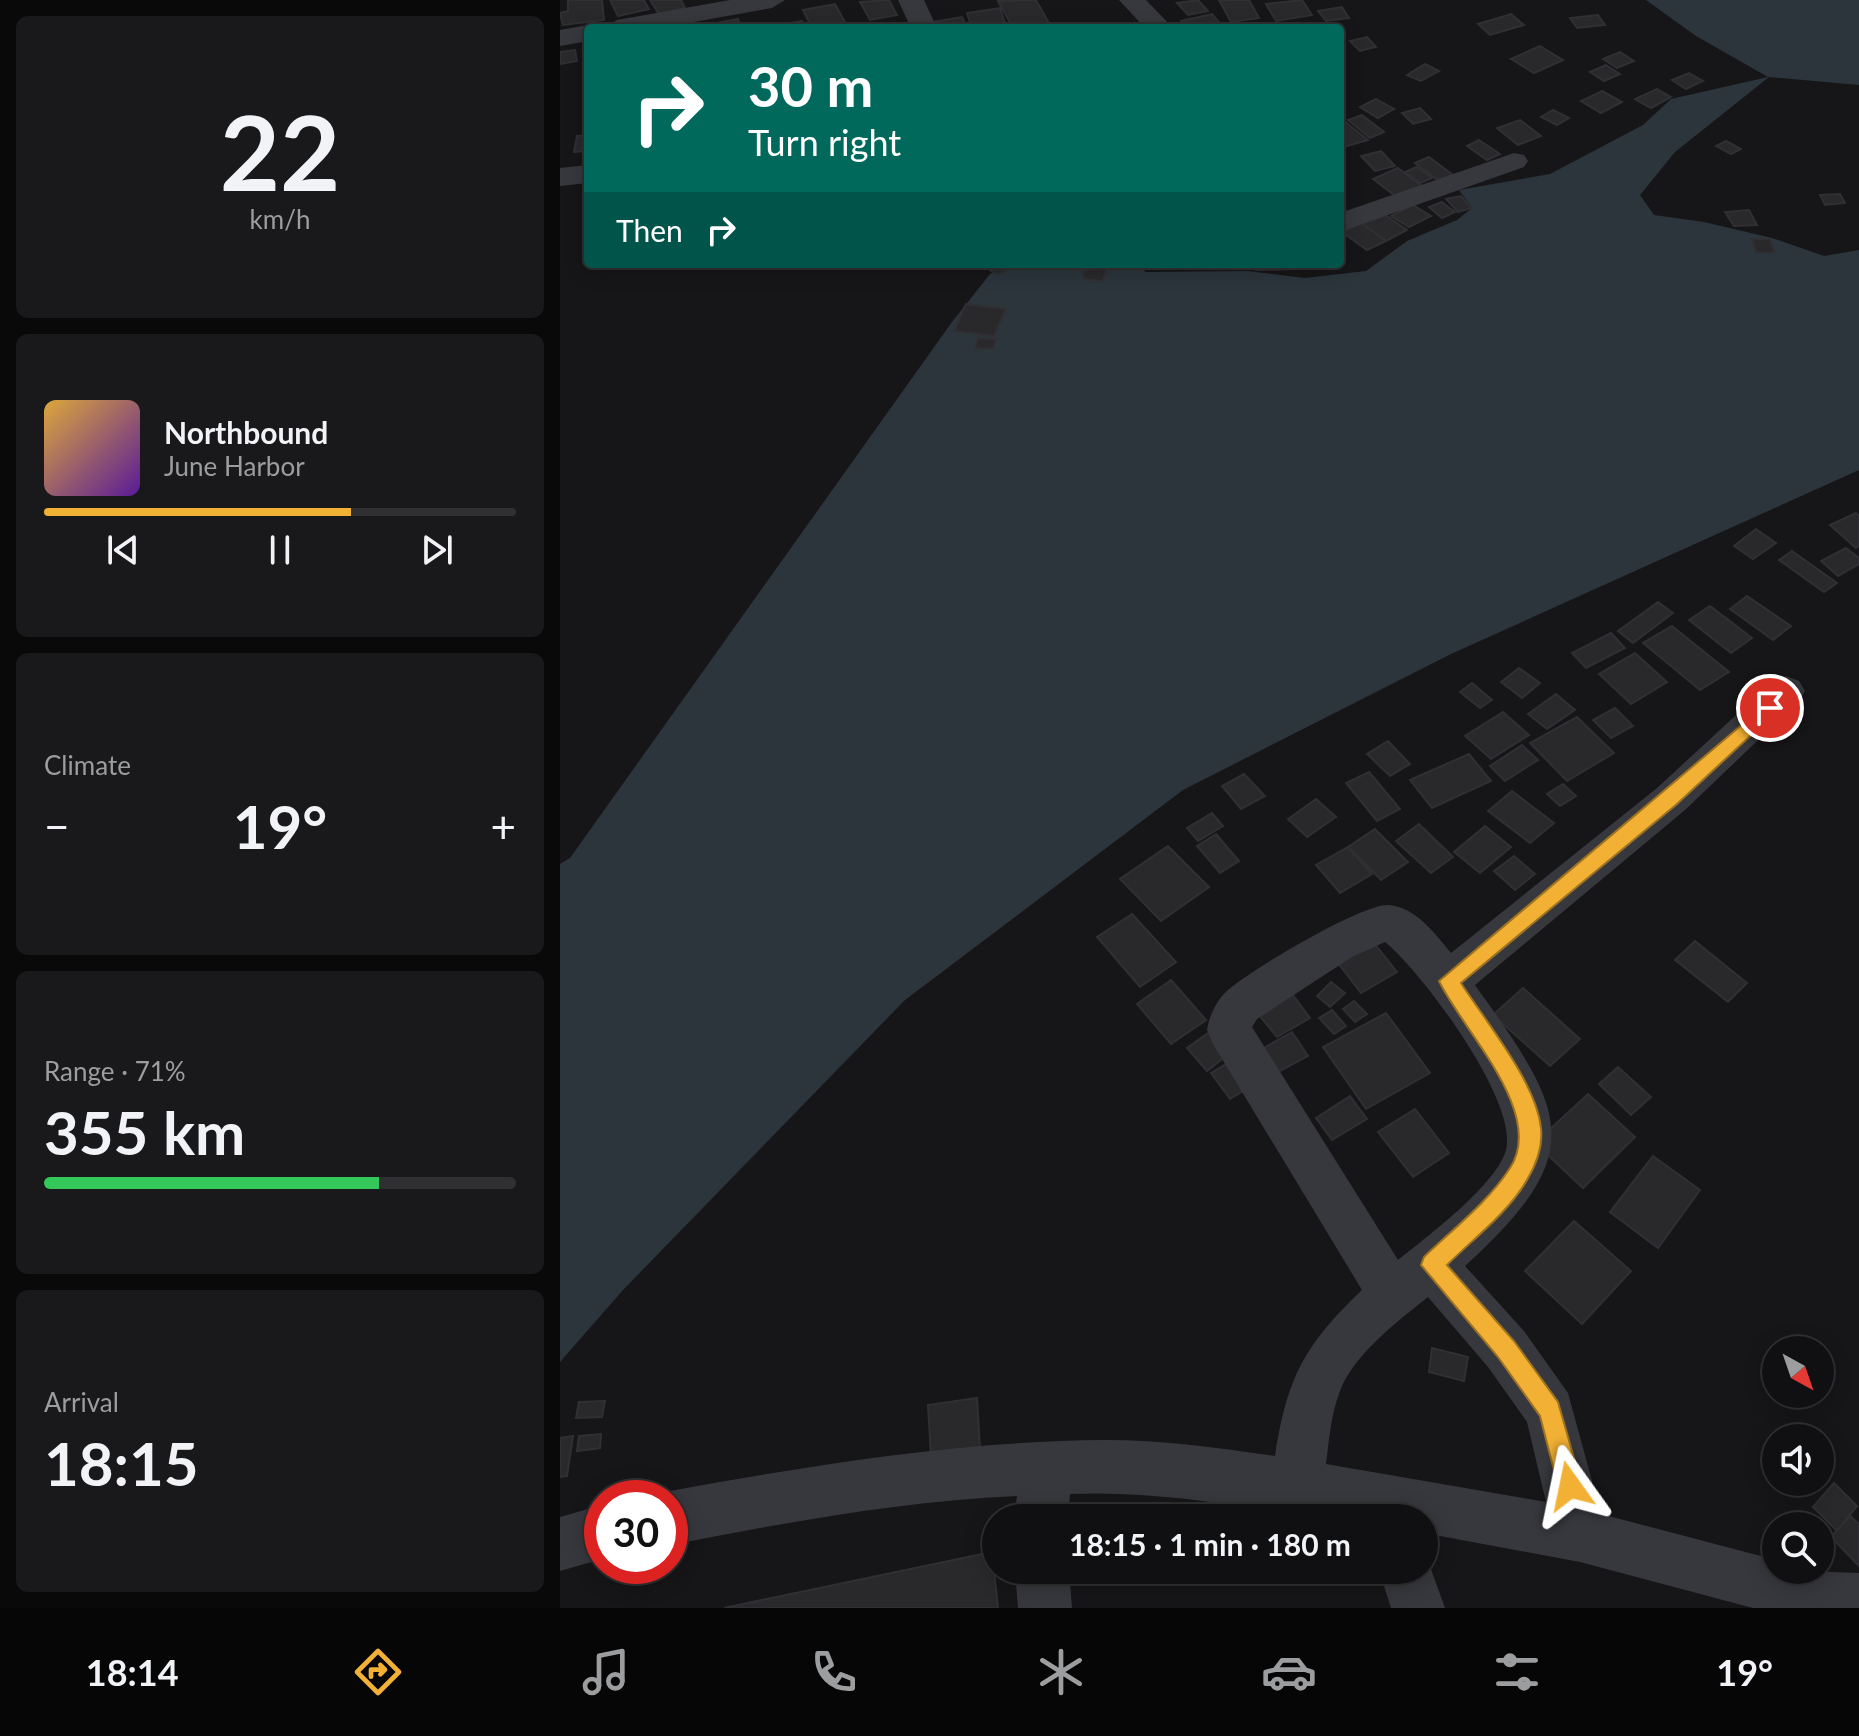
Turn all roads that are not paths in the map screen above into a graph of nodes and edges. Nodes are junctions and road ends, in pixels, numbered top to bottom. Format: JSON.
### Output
{"nodes":[{"id":1,"x":772,"y":0,"type":"edge"},
{"id":2,"x":911,"y":0,"type":"edge"},
{"id":3,"x":1132,"y":0,"type":"edge"},
{"id":4,"x":639,"y":24,"type":"edge"},
{"id":5,"x":922,"y":24,"type":"edge"},
{"id":6,"x":1156,"y":24,"type":"edge"},
{"id":7,"x":584,"y":34,"type":"edge"},
{"id":8,"x":560,"y":38,"type":"edge"},
{"id":9,"x":1514,"y":161,"type":"dead end"},
{"id":10,"x":584,"y":174,"type":"edge"},
{"id":11,"x":560,"y":177,"type":"edge"},
{"id":12,"x":1344,"y":222,"type":"edge"},
{"id":13,"x":1786,"y":691,"type":"dead end"},
{"id":14,"x":1449,"y":981,"type":"junction"},
{"id":15,"x":1432,"y":1265,"type":"junction"},
{"id":16,"x":1392,"y":1295,"type":"junction"},
{"id":17,"x":1297,"y":1487,"type":"junction"},
{"id":18,"x":1044,"y":1494,"type":"edge"},
{"id":19,"x":1372,"y":1504,"type":"edge"},
{"id":20,"x":688,"y":1515,"type":"edge"},
{"id":21,"x":1438,"y":1515,"type":"edge"},
{"id":22,"x":1580,"y":1535,"type":"junction"},
{"id":23,"x":584,"y":1537,"type":"edge"},
{"id":24,"x":560,"y":1544,"type":"edge"},
{"id":25,"x":1043,"y":1584,"type":"edge"},
{"id":26,"x":1410,"y":1584,"type":"edge"},
{"id":27,"x":1859,"y":1600,"type":"edge"},
{"id":28,"x":1045,"y":1608,"type":"edge"},
{"id":29,"x":1418,"y":1608,"type":"edge"}],
"edges":[{"from":1,"to":4,"type":"street"},
{"from":2,"to":5,"type":"street"},
{"from":3,"to":6,"type":"street"},
{"from":7,"to":8,"type":"street"},
{"from":9,"to":12,"type":"street"},
{"from":10,"to":11,"type":"street"},
{"from":13,"to":14,"type":"street"},
{"from":14,"to":15,"type":"street"},
{"from":14,"to":16,"type":"street"},
{"from":15,"to":16,"type":"street"},
{"from":15,"to":22,"type":"street"},
{"from":16,"to":17,"type":"street"},
{"from":17,"to":18,"type":"street"},
{"from":17,"to":19,"type":"street"},
{"from":18,"to":20,"type":"street"},
{"from":21,"to":22,"type":"street"},
{"from":22,"to":27,"type":"street"},
{"from":23,"to":24,"type":"street"},
{"from":25,"to":28,"type":"street"},
{"from":26,"to":29,"type":"street"}]}
